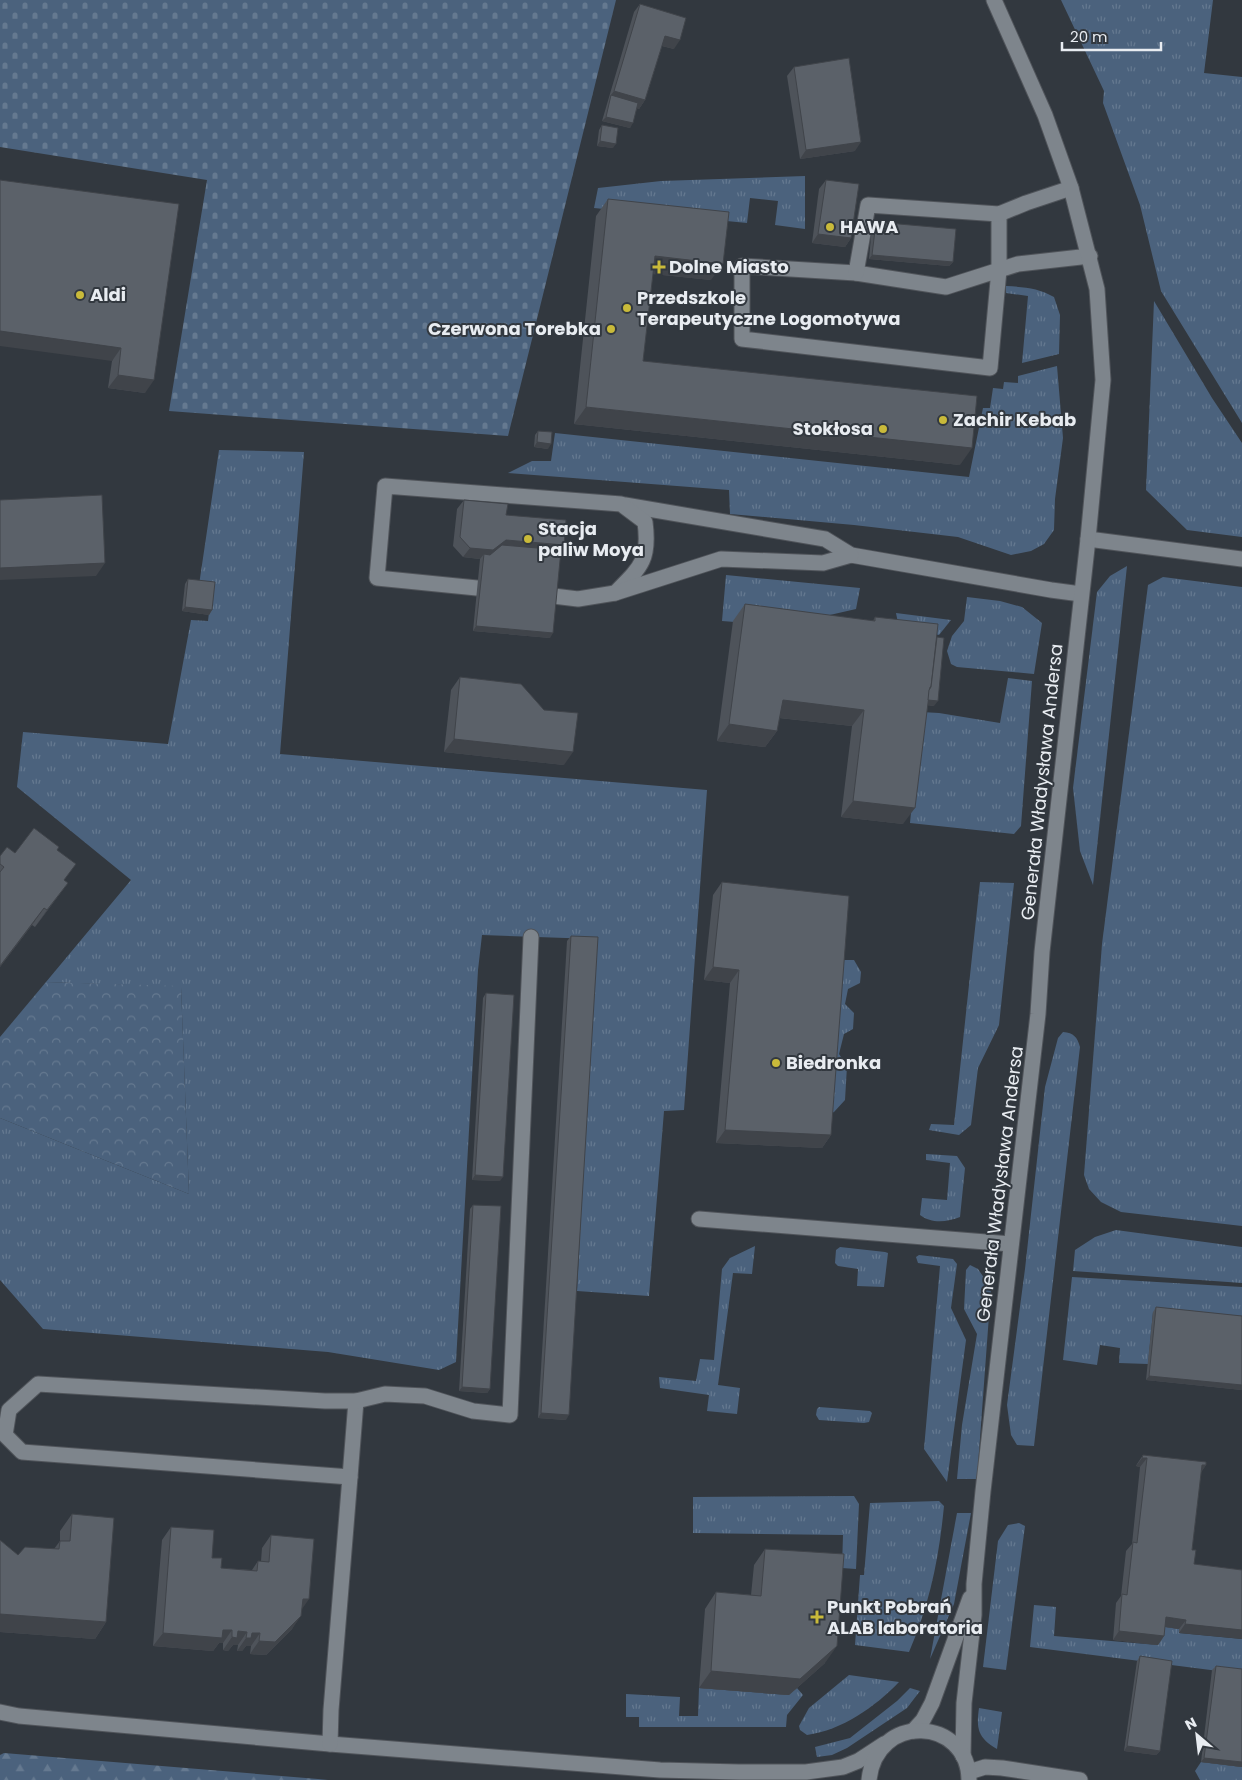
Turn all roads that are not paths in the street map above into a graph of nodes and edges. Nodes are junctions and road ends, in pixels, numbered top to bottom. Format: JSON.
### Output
{"nodes":[{"id":1,"x":994,"y":0,"type":"edge"},
{"id":2,"x":1071,"y":188,"type":"junction"},
{"id":3,"x":999,"y":214,"type":"junction"},
{"id":4,"x":1090,"y":256,"type":"junction"},
{"id":5,"x":999,"y":270,"type":"junction"},
{"id":6,"x":856,"y":273,"type":"junction"},
{"id":7,"x":621,"y":504,"type":"junction"},
{"id":8,"x":1088,"y":539,"type":"junction"},
{"id":9,"x":851,"y":555,"type":"junction"},
{"id":10,"x":1242,"y":559,"type":"edge"},
{"id":11,"x":615,"y":593,"type":"junction"},
{"id":12,"x":1081,"y":594,"type":"junction"},
{"id":13,"x":531,"y":937,"type":"dead end"},
{"id":14,"x":699,"y":1219,"type":"dead end"},
{"id":15,"x":1011,"y":1244,"type":"junction"},
{"id":16,"x":356,"y":1401,"type":"junction"},
{"id":17,"x":350,"y":1477,"type":"junction"},
{"id":18,"x":974,"y":1584,"type":"junction"},
{"id":19,"x":0,"y":1712,"type":"edge"},
{"id":20,"x":913,"y":1731,"type":"junction"},
{"id":21,"x":888,"y":1741,"type":"junction"},
{"id":22,"x":330,"y":1744,"type":"junction"},
{"id":23,"x":963,"y":1756,"type":"junction"},
{"id":24,"x":660,"y":1770,"type":"junction"},
{"id":25,"x":969,"y":1776,"type":"edge"},
{"id":26,"x":720,"y":1780,"type":"edge"},
{"id":27,"x":869,"y":1780,"type":"edge"},
{"id":28,"x":1080,"y":1780,"type":"edge"}],
"edges":[{"from":1,"to":2,"type":"street","name":"Generała Władysława Andersa"},
{"from":2,"to":3,"type":"street"},
{"from":2,"to":4,"type":"street","name":"Generała Władysława Andersa"},
{"from":3,"to":5,"type":"street"},
{"from":3,"to":6,"type":"street"},
{"from":4,"to":5,"type":"street"},
{"from":4,"to":8,"type":"street","name":"Generała Władysława Andersa"},
{"from":5,"to":6,"type":"street"},
{"from":5,"to":6,"type":"street"},
{"from":7,"to":9,"type":"street"},
{"from":7,"to":11,"type":"street"},
{"from":7,"to":11,"type":"street"},
{"from":8,"to":10,"type":"street"},
{"from":8,"to":12,"type":"street","name":"Generała Władysława Andersa"},
{"from":9,"to":11,"type":"street"},
{"from":9,"to":12,"type":"street"},
{"from":12,"to":15,"type":"street","name":"Generała Władysława Andersa"},
{"from":13,"to":16,"type":"street"},
{"from":14,"to":15,"type":"street"},
{"from":15,"to":18,"type":"street","name":"Generała Władysława Andersa"},
{"from":16,"to":17,"type":"street"},
{"from":16,"to":17,"type":"street"},
{"from":17,"to":22,"type":"street"},
{"from":18,"to":20,"type":"street","name":"Generała Władysława Andersa"},
{"from":18,"to":23,"type":"street","name":"Generała Władysława Andersa"},
{"from":19,"to":22,"type":"street"},
{"from":20,"to":21,"type":"street"},
{"from":20,"to":23,"type":"street"},
{"from":21,"to":24,"type":"street"},
{"from":21,"to":27,"type":"street"},
{"from":22,"to":24,"type":"street"},
{"from":23,"to":25,"type":"street"},
{"from":24,"to":26,"type":"street"},
{"from":25,"to":28,"type":"street"}]}
